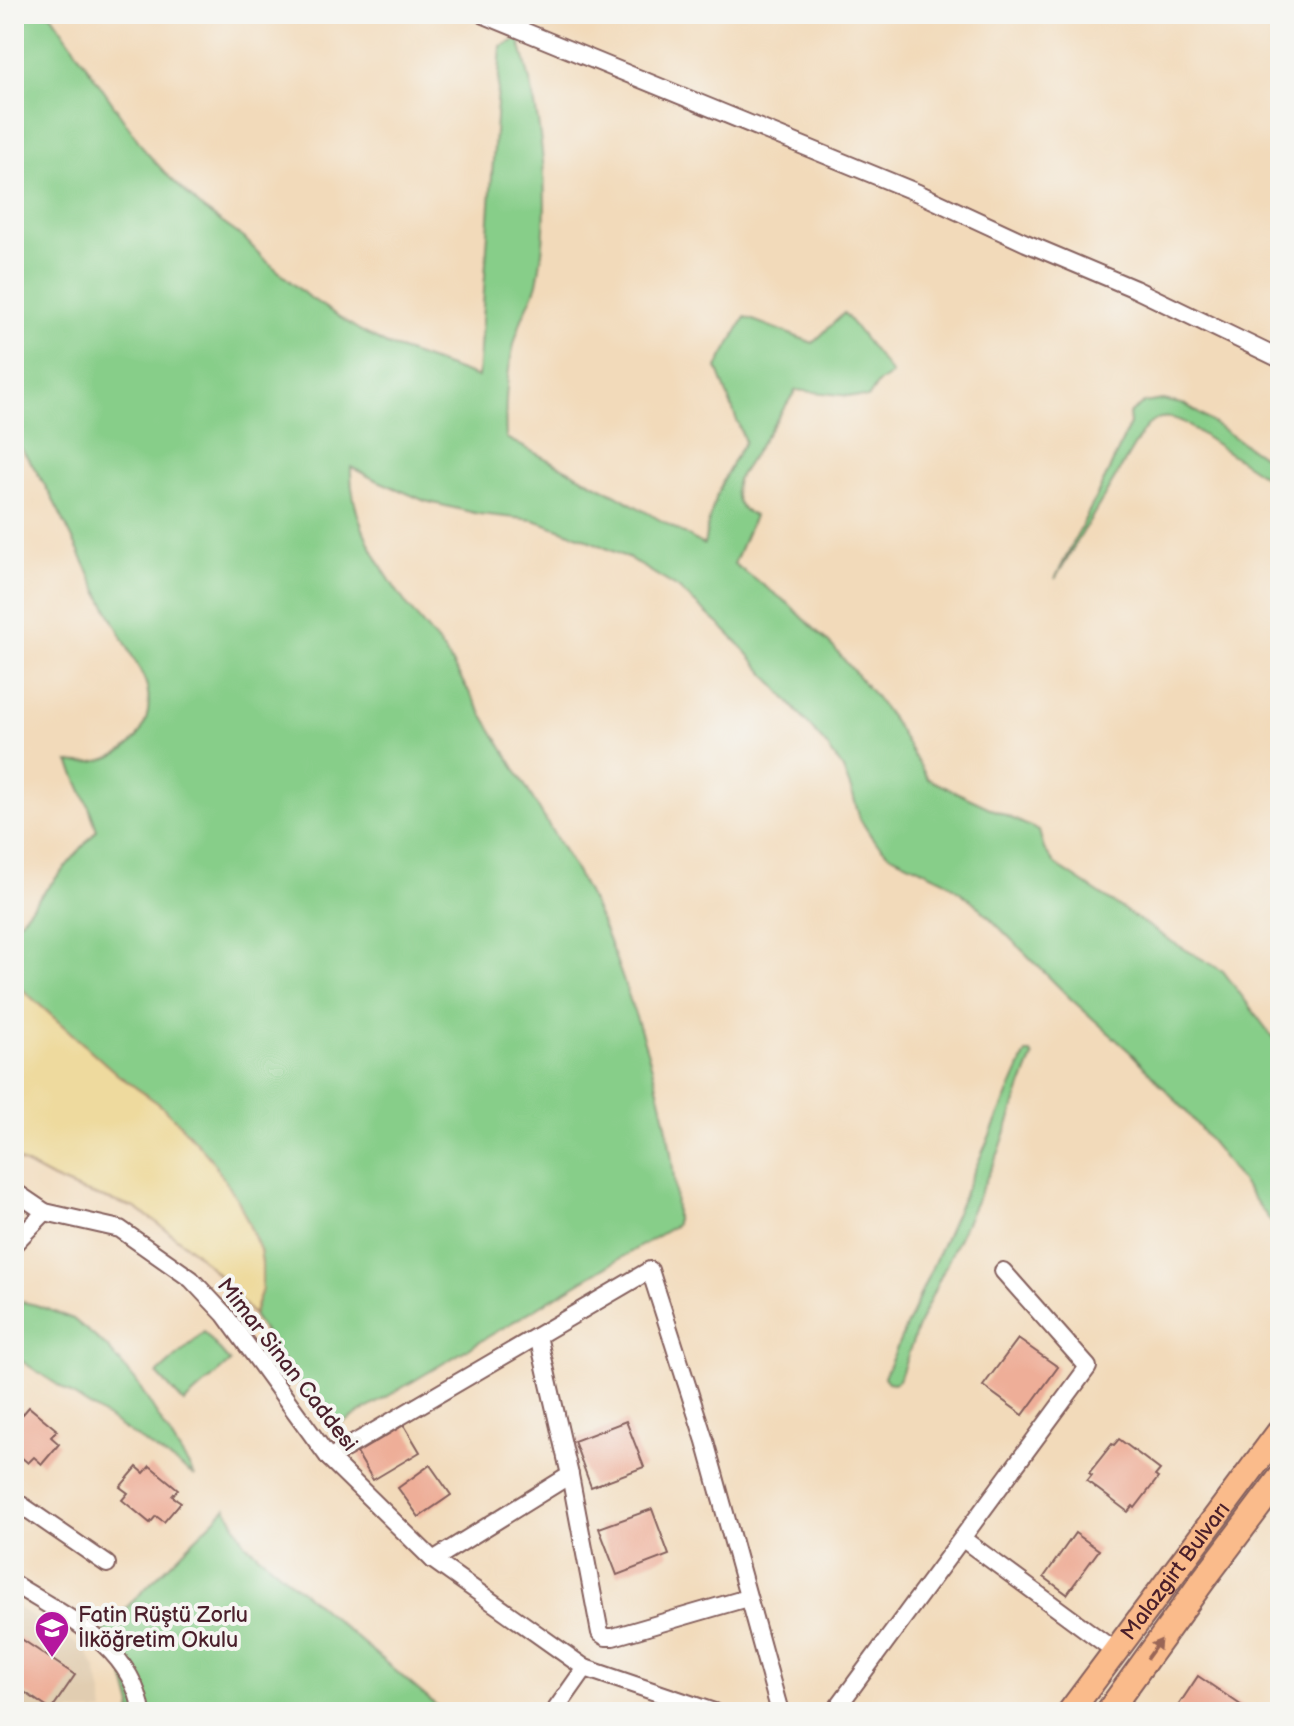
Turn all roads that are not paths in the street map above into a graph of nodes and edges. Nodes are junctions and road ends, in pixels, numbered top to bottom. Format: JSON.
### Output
{"nodes":[{"id":1,"x":482,"y":14,"type":"edge"},
{"id":2,"x":1280,"y":359,"type":"edge"},
{"id":3,"x":14,"y":1191,"type":"edge"},
{"id":4,"x":45,"y":1212,"type":"junction"},
{"id":5,"x":14,"y":1244,"type":"edge"},
{"id":6,"x":1003,"y":1271,"type":"dead end"},
{"id":7,"x":538,"y":1336,"type":"junction"},
{"id":8,"x":1280,"y":1431,"type":"edge"},
{"id":9,"x":329,"y":1458,"type":"junction"},
{"id":10,"x":570,"y":1475,"type":"junction"},
{"id":11,"x":1280,"y":1478,"type":"edge"},
{"id":12,"x":14,"y":1500,"type":"edge"},
{"id":13,"x":963,"y":1539,"type":"junction"},
{"id":14,"x":433,"y":1560,"type":"junction"},
{"id":15,"x":107,"y":1564,"type":"dead end"},
{"id":16,"x":14,"y":1584,"type":"edge"},
{"id":17,"x":747,"y":1598,"type":"junction"},
{"id":18,"x":1115,"y":1651,"type":"junction"},
{"id":19,"x":585,"y":1668,"type":"junction"},
{"id":20,"x":142,"y":1712,"type":"edge"},
{"id":21,"x":554,"y":1712,"type":"edge"},
{"id":22,"x":714,"y":1712,"type":"edge"},
{"id":23,"x":780,"y":1712,"type":"edge"},
{"id":24,"x":834,"y":1712,"type":"edge"},
{"id":25,"x":1070,"y":1712,"type":"edge"},
{"id":26,"x":1108,"y":1712,"type":"edge"}],
"edges":[{"from":1,"to":2,"type":"street"},
{"from":3,"to":4,"type":"street","name":"Mimar Sinan Caddesi"},
{"from":4,"to":5,"type":"street"},
{"from":4,"to":9,"type":"street","name":"Mimar Sinan Caddesi"},
{"from":6,"to":13,"type":"street"},
{"from":7,"to":9,"type":"street"},
{"from":7,"to":10,"type":"street"},
{"from":7,"to":17,"type":"street"},
{"from":8,"to":18,"type":"highway","name":"Malazgirt Bulvarı"},
{"from":9,"to":14,"type":"street","name":"Mimar Sinan Caddesi"},
{"from":10,"to":14,"type":"street"},
{"from":10,"to":17,"type":"street"},
{"from":26,"to":11,"type":"highway","name":"Malazgirt Bulvarı","one_way":true},
{"from":12,"to":15,"type":"street"},
{"from":13,"to":18,"type":"street"},
{"from":13,"to":24,"type":"street"},
{"from":14,"to":19,"type":"street","name":"Mimar Sinan Caddesi"},
{"from":16,"to":20,"type":"street"},
{"from":17,"to":23,"type":"street"},
{"from":18,"to":25,"type":"highway","name":"Malazgirt Bulvarı"},
{"from":19,"to":21,"type":"street"},
{"from":19,"to":22,"type":"street","name":"Mimar Sinan Caddesi"}]}
